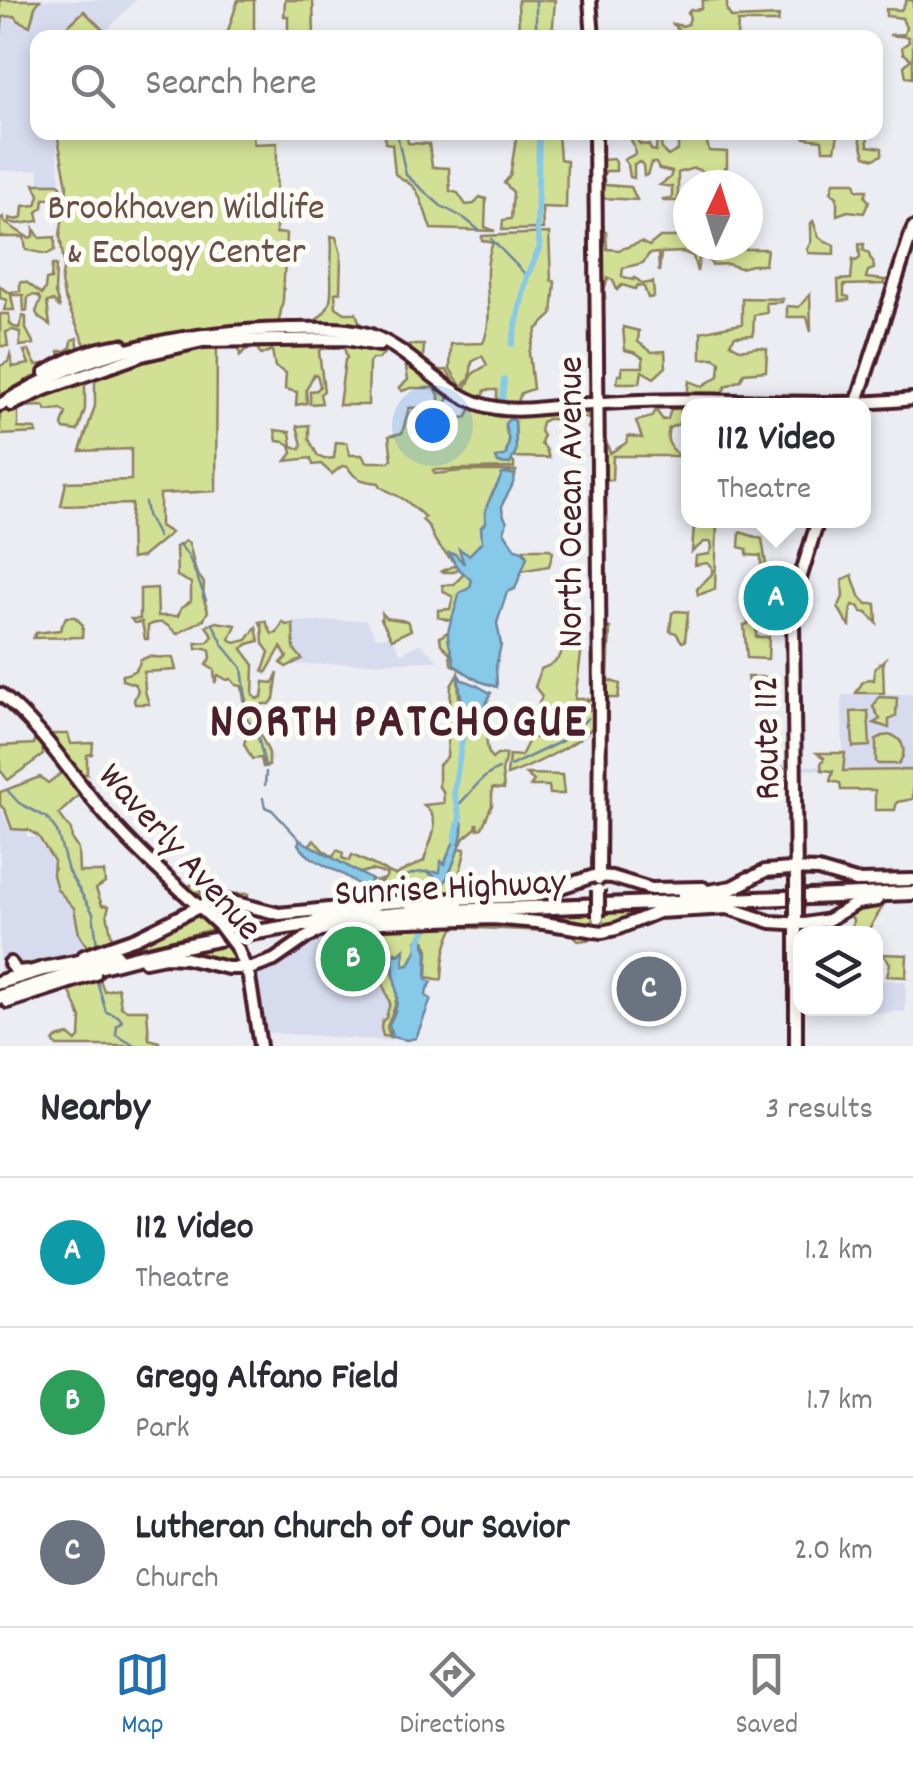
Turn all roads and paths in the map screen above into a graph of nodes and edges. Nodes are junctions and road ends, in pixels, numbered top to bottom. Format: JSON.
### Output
{"nodes":[{"id":1,"x":590,"y":0,"type":"edge"},
{"id":2,"x":592,"y":30,"type":"edge"},
{"id":3,"x":595,"y":140,"type":"edge"},
{"id":4,"x":913,"y":228,"type":"edge"},
{"id":5,"x":209,"y":340,"type":"junction"},
{"id":6,"x":158,"y":341,"type":"junction"},
{"id":7,"x":88,"y":363,"type":"junction"},
{"id":8,"x":858,"y":398,"type":"edge"},
{"id":9,"x":913,"y":399,"type":"edge"},
{"id":10,"x":871,"y":400,"type":"edge"},
{"id":11,"x":681,"y":402,"type":"edge"},
{"id":12,"x":598,"y":406,"type":"junction"},
{"id":13,"x":1,"y":407,"type":"edge"},
{"id":14,"x":815,"y":528,"type":"edge"},
{"id":15,"x":0,"y":697,"type":"edge"},
{"id":16,"x":60,"y":757,"type":"junction"},
{"id":17,"x":796,"y":874,"type":"junction"},
{"id":18,"x":598,"y":876,"type":"junction"},
{"id":19,"x":749,"y":879,"type":"junction"},
{"id":20,"x":913,"y":890,"type":"edge"},
{"id":21,"x":183,"y":891,"type":"junction"},
{"id":22,"x":678,"y":897,"type":"junction"},
{"id":23,"x":409,"y":902,"type":"junction"},
{"id":24,"x":375,"y":904,"type":"junction"},
{"id":25,"x":649,"y":904,"type":"junction"},
{"id":26,"x":199,"y":906,"type":"junction"},
{"id":27,"x":474,"y":906,"type":"junction"},
{"id":28,"x":728,"y":908,"type":"junction"},
{"id":29,"x":492,"y":911,"type":"junction"},
{"id":30,"x":183,"y":914,"type":"junction"},
{"id":31,"x":411,"y":920,"type":"junction"},
{"id":32,"x":287,"y":922,"type":"junction"},
{"id":33,"x":796,"y":923,"type":"junction"},
{"id":34,"x":334,"y":925,"type":"junction"},
{"id":35,"x":598,"y":932,"type":"junction"},
{"id":36,"x":124,"y":954,"type":"junction"},
{"id":37,"x":85,"y":956,"type":"junction"},
{"id":38,"x":10,"y":963,"type":"joint"},
{"id":39,"x":247,"y":969,"type":"junction"},
{"id":40,"x":37,"y":970,"type":"junction"},
{"id":41,"x":2,"y":992,"type":"edge"},
{"id":42,"x":260,"y":1046,"type":"edge"},
{"id":43,"x":796,"y":1046,"type":"edge"}],
"edges":[{"from":1,"to":2,"type":"main road"},
{"from":3,"to":12,"type":"main road","name":"North Ocean Avenue"},
{"from":4,"to":8,"type":"main road"},
{"from":5,"to":7,"type":"main road"},
{"from":5,"to":12,"type":"main road"},
{"from":5,"to":13,"type":"main road"},
{"from":6,"to":7,"type":"main road"},
{"from":6,"to":12,"type":"main road"},
{"from":6,"to":13,"type":"main road"},
{"from":7,"to":13,"type":"main road"},
{"from":9,"to":10,"type":"main road"},
{"from":11,"to":12,"type":"main road"},
{"from":12,"to":18,"type":"main road","name":"North Ocean Avenue"},
{"from":14,"to":17,"type":"main road","name":"Route 112"},
{"from":15,"to":16,"type":"main road","name":"Waverly Avenue"},
{"from":15,"to":16,"type":"main road","name":"Waverly Avenue"},
{"from":16,"to":21,"type":"main road","name":"Waverly Avenue"},
{"from":17,"to":19,"type":"main road"},
{"from":17,"to":20,"type":"main road"},
{"from":17,"to":33,"type":"main road","name":"Route 112","bridge":true},
{"from":18,"to":19,"type":"main road"},
{"from":18,"to":23,"type":"main road"},
{"from":18,"to":35,"type":"main road","name":"North Ocean Avenue","bridge":true},
{"from":19,"to":22,"type":"highway"},
{"from":20,"to":22,"type":"highway","name":"Sunrise Highway"},
{"from":20,"to":25,"type":"highway","name":"Sunrise Highway"},
{"from":20,"to":33,"type":"main road"},
{"from":21,"to":26,"type":"main road","name":"Waverly Avenue"},
{"from":21,"to":30,"type":"main road"},
{"from":22,"to":27,"type":"highway","name":"Sunrise Highway"},
{"from":23,"to":24,"type":"main road"},
{"from":23,"to":27,"type":"highway"},
{"from":24,"to":26,"type":"main road"},
{"from":24,"to":32,"type":"highway"},
{"from":25,"to":28,"type":"highway"},
{"from":25,"to":29,"type":"highway","name":"Sunrise Highway"},
{"from":26,"to":30,"type":"main road"},
{"from":26,"to":39,"type":"main road","name":"Waverly Avenue","bridge":true},
{"from":27,"to":32,"type":"highway","name":"Sunrise Highway"},
{"from":28,"to":33,"type":"main road"},
{"from":28,"to":35,"type":"main road"},
{"from":29,"to":31,"type":"highway"},
{"from":29,"to":34,"type":"highway","name":"Sunrise Highway"},
{"from":30,"to":37,"type":"main road"},
{"from":31,"to":34,"type":"highway"},
{"from":31,"to":35,"type":"main road"},
{"from":32,"to":36,"type":"highway","name":"Sunrise Highway"},
{"from":33,"to":43,"type":"main road","name":"Route 112"},
{"from":34,"to":39,"type":"main road"},
{"from":34,"to":41,"type":"highway","name":"Sunrise Highway"},
{"from":36,"to":40,"type":"highway"},
{"from":36,"to":41,"type":"highway","name":"Sunrise Highway"},
{"from":37,"to":38,"type":"main road"},
{"from":37,"to":40,"type":"main road"},
{"from":38,"to":41,"type":"highway"},
{"from":39,"to":41,"type":"main road"},
{"from":39,"to":42,"type":"main road","name":"Waverly Avenue"},
{"from":40,"to":41,"type":"highway"}]}
